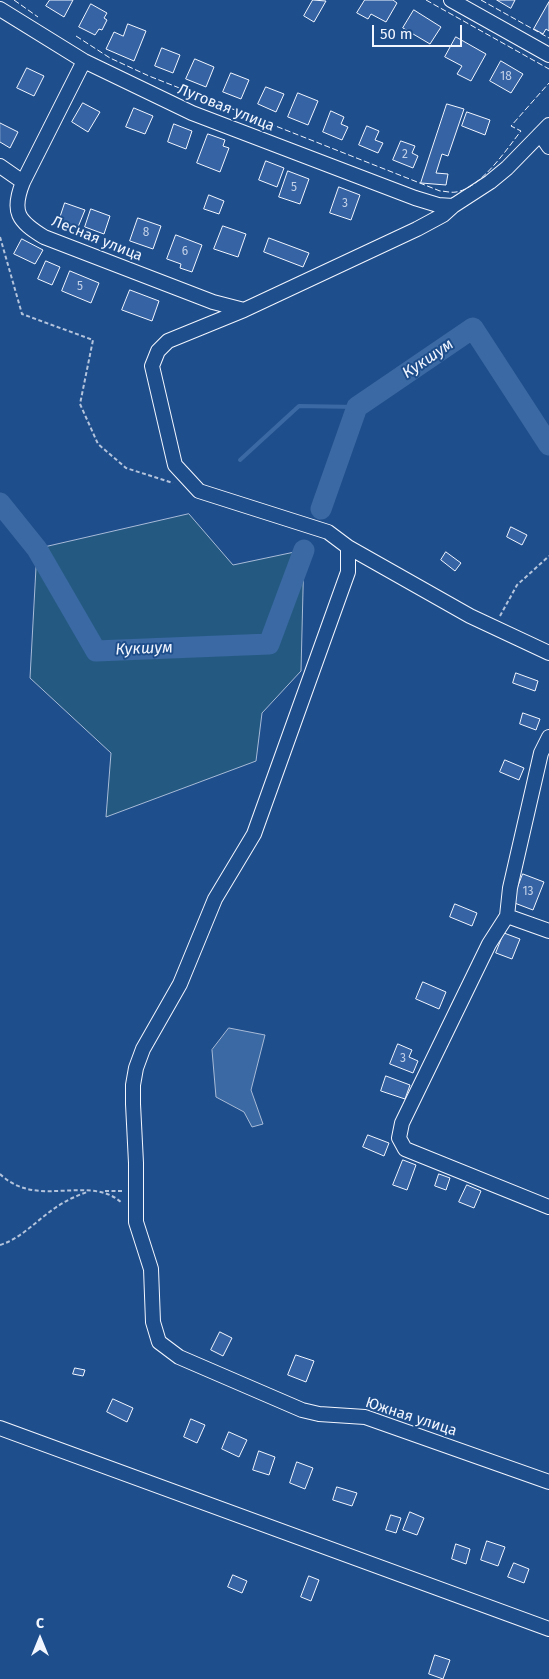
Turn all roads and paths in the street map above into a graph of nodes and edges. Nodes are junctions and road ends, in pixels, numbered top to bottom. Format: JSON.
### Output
{"nodes":[{"id":1,"x":450,"y":0,"type":"edge"},
{"id":2,"x":0,"y":9,"type":"edge"},
{"id":3,"x":549,"y":55,"type":"edge"},
{"id":4,"x":84,"y":61,"type":"junction"},
{"id":5,"x":544,"y":129,"type":"edge"},
{"id":6,"x":549,"y":147,"type":"edge"},
{"id":7,"x":0,"y":166,"type":"edge"},
{"id":8,"x":22,"y":182,"type":"junction"},
{"id":9,"x":454,"y":206,"type":"junction"},
{"id":10,"x":0,"y":237,"type":"edge"},
{"id":11,"x":244,"y":310,"type":"junction"},
{"id":12,"x":199,"y":491,"type":"junction"},
{"id":13,"x":348,"y":547,"type":"junction"},
{"id":14,"x":549,"y":556,"type":"edge"},
{"id":15,"x":494,"y":627,"type":"junction"},
{"id":16,"x":549,"y":653,"type":"edge"},
{"id":17,"x":549,"y":737,"type":"edge"},
{"id":18,"x":507,"y":916,"type":"junction"},
{"id":19,"x":549,"y":931,"type":"edge"},
{"id":20,"x":0,"y":1174,"type":"edge"},
{"id":21,"x":136,"y":1181,"type":"junction"},
{"id":22,"x":89,"y":1191,"type":"junction"},
{"id":23,"x":100,"y":1191,"type":"junction"},
{"id":24,"x":124,"y":1204,"type":"dead end"},
{"id":25,"x":549,"y":1207,"type":"edge"},
{"id":26,"x":0,"y":1245,"type":"edge"},
{"id":27,"x":0,"y":1428,"type":"edge"},
{"id":28,"x":549,"y":1482,"type":"edge"},
{"id":29,"x":549,"y":1629,"type":"edge"}],
"edges":[{"from":1,"to":3,"type":"street"},
{"from":2,"to":4,"type":"street","name":"Луговая улица"},
{"from":4,"to":8,"type":"street","name":"Лесная улица"},
{"from":4,"to":9,"type":"street","name":"Луговая улица"},
{"from":5,"to":6,"type":"street"},
{"from":5,"to":9,"type":"street"},
{"from":7,"to":8,"type":"street"},
{"from":8,"to":11,"type":"street","name":"Лесная улица"},
{"from":9,"to":11,"type":"street"},
{"from":10,"to":12,"type":"path"},
{"from":11,"to":12,"type":"street"},
{"from":12,"to":13,"type":"street"},
{"from":13,"to":15,"type":"street"},
{"from":13,"to":21,"type":"street","name":"Южная улица"},
{"from":14,"to":15,"type":"path"},
{"from":15,"to":16,"type":"street"},
{"from":17,"to":18,"type":"street"},
{"from":18,"to":19,"type":"street"},
{"from":18,"to":25,"type":"street"},
{"from":20,"to":22,"type":"path"},
{"from":21,"to":23,"type":"path"},
{"from":21,"to":28,"type":"street","name":"Южная улица"},
{"from":22,"to":23,"type":"path"},
{"from":22,"to":26,"type":"path"},
{"from":23,"to":24,"type":"path"},
{"from":27,"to":29,"type":"street"}]}
